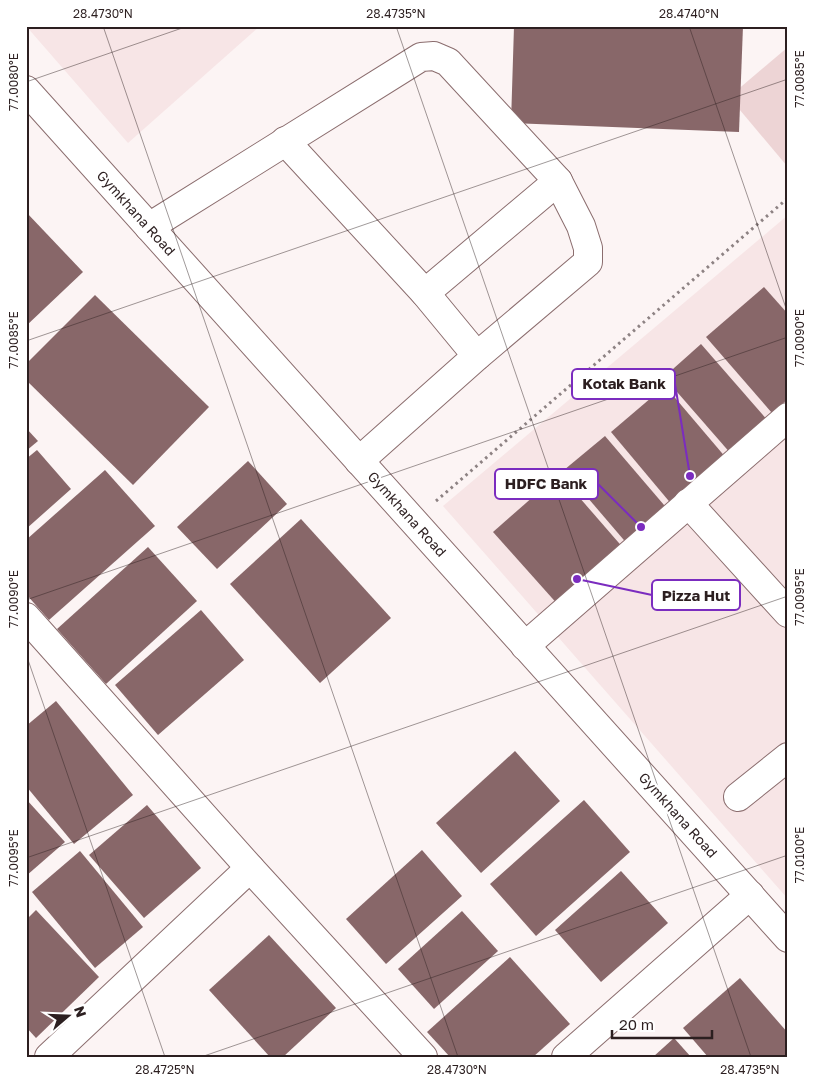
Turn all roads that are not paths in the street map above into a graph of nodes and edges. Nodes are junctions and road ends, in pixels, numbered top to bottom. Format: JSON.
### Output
{"nodes":[{"id":1,"x":26,"y":90,"type":"edge"},
{"id":2,"x":285,"y":142,"type":"junction"},
{"id":3,"x":558,"y":181,"type":"junction"},
{"id":4,"x":149,"y":227,"type":"junction"},
{"id":5,"x":425,"y":293,"type":"junction"},
{"id":6,"x":477,"y":356,"type":"junction"},
{"id":7,"x":788,"y":417,"type":"edge"},
{"id":8,"x":359,"y":461,"type":"junction"},
{"id":9,"x":688,"y":503,"type":"junction"},
{"id":10,"x":788,"y":613,"type":"edge"},
{"id":11,"x":30,"y":628,"type":"edge"},
{"id":12,"x":525,"y":646,"type":"junction"},
{"id":13,"x":788,"y":757,"type":"edge"},
{"id":14,"x":738,"y":798,"type":"dead end"},
{"id":15,"x":250,"y":868,"type":"junction"},
{"id":16,"x":750,"y":895,"type":"junction"},
{"id":17,"x":788,"y":938,"type":"edge"},
{"id":18,"x":49,"y":1057,"type":"edge"},
{"id":19,"x":424,"y":1057,"type":"edge"},
{"id":20,"x":566,"y":1057,"type":"edge"}],
"edges":[{"from":1,"to":4,"type":"street","name":"Gymkhana Road"},
{"from":2,"to":3,"type":"street"},
{"from":2,"to":4,"type":"street"},
{"from":2,"to":5,"type":"street"},
{"from":3,"to":5,"type":"street"},
{"from":3,"to":6,"type":"street"},
{"from":4,"to":8,"type":"street","name":"Gymkhana Road"},
{"from":5,"to":6,"type":"street"},
{"from":6,"to":8,"type":"street"},
{"from":7,"to":9,"type":"street"},
{"from":8,"to":12,"type":"street","name":"Gymkhana Road"},
{"from":9,"to":10,"type":"street"},
{"from":9,"to":12,"type":"street"},
{"from":11,"to":15,"type":"street"},
{"from":12,"to":16,"type":"street","name":"Gymkhana Road"},
{"from":13,"to":14,"type":"street"},
{"from":15,"to":18,"type":"street"},
{"from":15,"to":19,"type":"street"},
{"from":16,"to":17,"type":"street","name":"Gymkhana Road"},
{"from":16,"to":20,"type":"street"}]}
